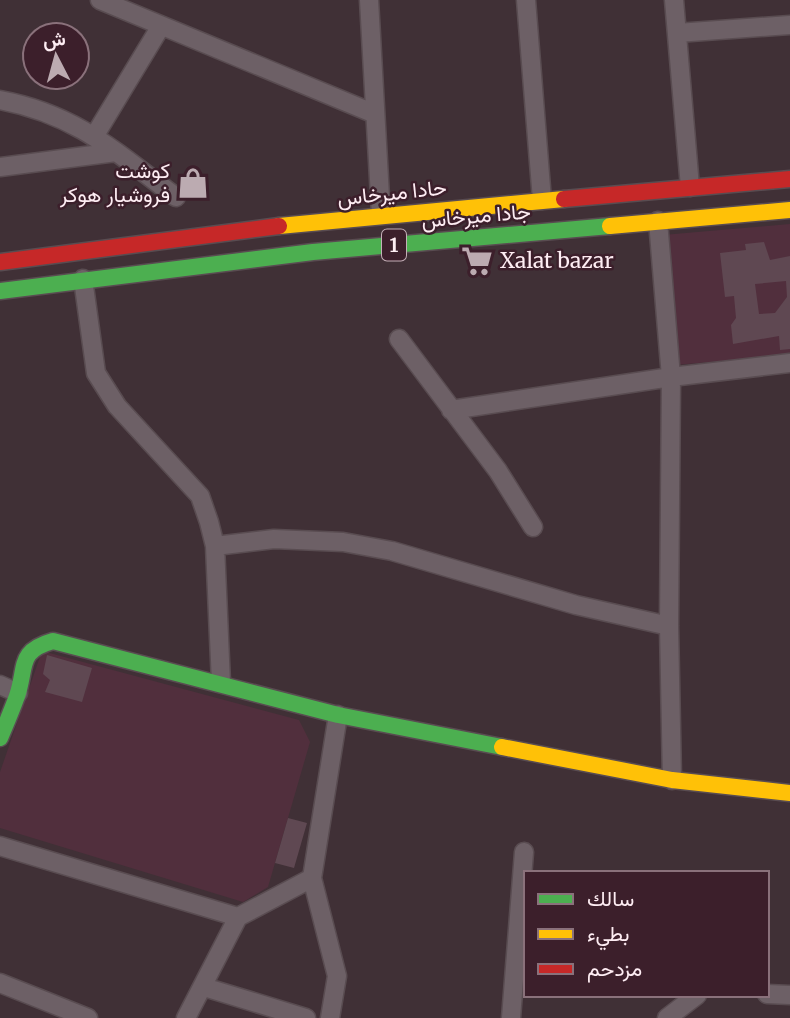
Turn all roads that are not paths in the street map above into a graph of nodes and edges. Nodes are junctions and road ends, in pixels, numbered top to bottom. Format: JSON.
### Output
{"nodes":[{"id":1,"x":100,"y":0,"type":"edge"},
{"id":2,"x":369,"y":0,"type":"edge"},
{"id":3,"x":526,"y":0,"type":"edge"},
{"id":4,"x":674,"y":0,"type":"edge"},
{"id":5,"x":790,"y":25,"type":"edge"},
{"id":6,"x":161,"y":26,"type":"junction"},
{"id":7,"x":677,"y":33,"type":"junction"},
{"id":8,"x":0,"y":100,"type":"edge"},
{"id":9,"x":375,"y":114,"type":"junction"},
{"id":10,"x":95,"y":135,"type":"junction"},
{"id":11,"x":116,"y":152,"type":"junction"},
{"id":12,"x":0,"y":167,"type":"edge"},
{"id":13,"x":790,"y":179,"type":"edge"},
{"id":14,"x":690,"y":187,"type":"junction"},
{"id":15,"x":176,"y":197,"type":"dead end"},
{"id":16,"x":542,"y":200,"type":"junction"},
{"id":17,"x":790,"y":210,"type":"edge"},
{"id":18,"x":381,"y":215,"type":"junction"},
{"id":19,"x":658,"y":221,"type":"junction"},
{"id":20,"x":0,"y":262,"type":"edge"},
{"id":21,"x":83,"y":279,"type":"junction"},
{"id":22,"x":0,"y":291,"type":"edge"},
{"id":23,"x":400,"y":340,"type":"dead end"},
{"id":24,"x":790,"y":363,"type":"edge"},
{"id":25,"x":671,"y":376,"type":"junction"},
{"id":26,"x":451,"y":410,"type":"junction"},
{"id":27,"x":533,"y":527,"type":"dead end"},
{"id":28,"x":215,"y":546,"type":"junction"},
{"id":29,"x":669,"y":626,"type":"junction"},
{"id":30,"x":220,"y":683,"type":"junction"},
{"id":31,"x":0,"y":685,"type":"edge"},
{"id":32,"x":18,"y":693,"type":"junction"},
{"id":33,"x":338,"y":715,"type":"junction"},
{"id":34,"x":0,"y":737,"type":"edge"},
{"id":35,"x":672,"y":780,"type":"junction"},
{"id":36,"x":790,"y":793,"type":"edge"},
{"id":37,"x":0,"y":846,"type":"edge"},
{"id":38,"x":524,"y":852,"type":"dead end"},
{"id":39,"x":312,"y":878,"type":"junction"},
{"id":40,"x":238,"y":917,"type":"junction"},
{"id":41,"x":0,"y":984,"type":"edge"},
{"id":42,"x":204,"y":987,"type":"junction"},
{"id":43,"x":769,"y":995,"type":"edge"},
{"id":44,"x":790,"y":995,"type":"edge"},
{"id":45,"x":694,"y":997,"type":"edge"},
{"id":46,"x":88,"y":1018,"type":"edge"},
{"id":47,"x":186,"y":1018,"type":"edge"},
{"id":48,"x":306,"y":1018,"type":"edge"},
{"id":49,"x":330,"y":1018,"type":"edge"},
{"id":50,"x":511,"y":1018,"type":"edge"},
{"id":51,"x":667,"y":1018,"type":"edge"}],
"edges":[{"from":1,"to":6,"type":"street"},
{"from":2,"to":9,"type":"street"},
{"from":3,"to":16,"type":"street"},
{"from":4,"to":7,"type":"street"},
{"from":5,"to":7,"type":"street"},
{"from":6,"to":9,"type":"street"},
{"from":6,"to":10,"type":"street"},
{"from":7,"to":14,"type":"street"},
{"from":8,"to":10,"type":"street"},
{"from":9,"to":18,"type":"street"},
{"from":10,"to":11,"type":"street"},
{"from":11,"to":12,"type":"street"},
{"from":11,"to":15,"type":"street"},
{"from":13,"to":14,"type":"main road","name":"حادا ميرخاس"},
{"from":14,"to":16,"type":"main road","name":"حادا ميرخاس"},
{"from":16,"to":18,"type":"main road","name":"حادا ميرخاس"},
{"from":17,"to":19,"type":"main road","name":"جادا ميرخاس","number":"1"},
{"from":18,"to":20,"type":"main road","name":"حادا ميرخاس"},
{"from":19,"to":21,"type":"main road","name":"جادا ميرخاس","number":"1"},
{"from":19,"to":25,"type":"street"},
{"from":21,"to":22,"type":"main road","name":"جادا ميرخاس","number":"1"},
{"from":21,"to":28,"type":"street"},
{"from":23,"to":26,"type":"street"},
{"from":24,"to":25,"type":"street"},
{"from":25,"to":26,"type":"street"},
{"from":25,"to":29,"type":"street"},
{"from":26,"to":27,"type":"street"},
{"from":28,"to":29,"type":"street"},
{"from":28,"to":30,"type":"street"},
{"from":29,"to":35,"type":"street"},
{"from":30,"to":32,"type":"main road"},
{"from":30,"to":33,"type":"main road"},
{"from":31,"to":32,"type":"street"},
{"from":32,"to":34,"type":"main road"},
{"from":33,"to":35,"type":"main road"},
{"from":33,"to":39,"type":"street"},
{"from":35,"to":36,"type":"main road"},
{"from":37,"to":40,"type":"street"},
{"from":38,"to":50,"type":"street"},
{"from":39,"to":40,"type":"street"},
{"from":39,"to":49,"type":"street"},
{"from":40,"to":42,"type":"street"},
{"from":41,"to":46,"type":"street"},
{"from":42,"to":47,"type":"street"},
{"from":42,"to":48,"type":"street"},
{"from":43,"to":44,"type":"street"},
{"from":45,"to":51,"type":"street"}]}
